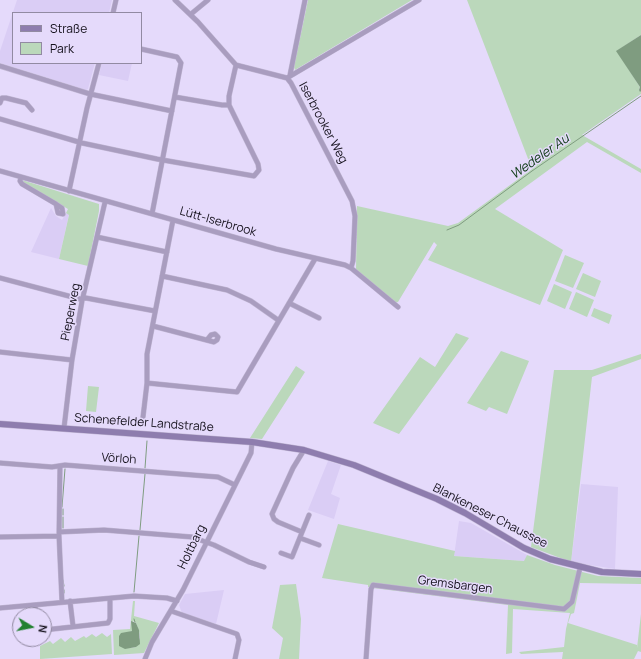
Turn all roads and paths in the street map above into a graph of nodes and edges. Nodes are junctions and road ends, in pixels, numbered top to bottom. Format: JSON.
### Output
{"nodes":[{"id":1,"x":116,"y":0,"type":"edge"},
{"id":2,"x":175,"y":0,"type":"edge"},
{"id":3,"x":208,"y":0,"type":"edge"},
{"id":4,"x":305,"y":0,"type":"edge"},
{"id":5,"x":419,"y":0,"type":"edge"},
{"id":6,"x":113,"y":12,"type":"edge"},
{"id":7,"x":191,"y":14,"type":"junction"},
{"id":8,"x":142,"y":49,"type":"edge"},
{"id":9,"x":99,"y":64,"type":"edge"},
{"id":10,"x":236,"y":65,"type":"junction"},
{"id":11,"x":0,"y":66,"type":"edge"},
{"id":12,"x":288,"y":76,"type":"junction"},
{"id":13,"x":90,"y":94,"type":"junction"},
{"id":14,"x":175,"y":97,"type":"junction"},
{"id":15,"x":0,"y":104,"type":"edge"},
{"id":16,"x":229,"y":105,"type":"junction"},
{"id":17,"x":32,"y":110,"type":"dead end"},
{"id":18,"x":172,"y":111,"type":"junction"},
{"id":19,"x":0,"y":119,"type":"edge"},
{"id":20,"x":79,"y":142,"type":"junction"},
{"id":21,"x":163,"y":160,"type":"junction"},
{"id":22,"x":0,"y":171,"type":"edge"},
{"id":23,"x":21,"y":177,"type":"junction"},
{"id":24,"x":69,"y":191,"type":"junction"},
{"id":25,"x":105,"y":202,"type":"junction"},
{"id":26,"x":56,"y":204,"type":"dead end"},
{"id":27,"x":152,"y":214,"type":"junction"},
{"id":28,"x":173,"y":220,"type":"junction"},
{"id":29,"x":97,"y":237,"type":"junction"},
{"id":30,"x":167,"y":252,"type":"junction"},
{"id":31,"x":315,"y":259,"type":"junction"},
{"id":32,"x":351,"y":268,"type":"junction"},
{"id":33,"x":162,"y":276,"type":"junction"},
{"id":34,"x":0,"y":278,"type":"edge"},
{"id":35,"x":83,"y":299,"type":"junction"},
{"id":36,"x":289,"y":303,"type":"junction"},
{"id":37,"x":398,"y":307,"type":"dead end"},
{"id":38,"x":155,"y":311,"type":"junction"},
{"id":39,"x":319,"y":318,"type":"dead end"},
{"id":40,"x":278,"y":320,"type":"junction"},
{"id":41,"x":153,"y":326,"type":"junction"},
{"id":42,"x":207,"y":340,"type":"dead end"},
{"id":43,"x":0,"y":352,"type":"edge"},
{"id":44,"x":72,"y":360,"type":"junction"},
{"id":45,"x":147,"y":383,"type":"junction"},
{"id":46,"x":143,"y":417,"type":"dead end"},
{"id":47,"x":0,"y":424,"type":"edge"},
{"id":48,"x":64,"y":428,"type":"junction"},
{"id":49,"x":252,"y":442,"type":"junction"},
{"id":50,"x":287,"y":446,"type":"joint"},
{"id":51,"x":304,"y":450,"type":"junction"},
{"id":52,"x":0,"y":463,"type":"edge"},
{"id":53,"x":60,"y":467,"type":"junction"},
{"id":54,"x":234,"y":485,"type":"junction"},
{"id":55,"x":309,"y":514,"type":"dead end"},
{"id":56,"x":302,"y":532,"type":"junction"},
{"id":57,"x":59,"y":534,"type":"junction"},
{"id":58,"x":0,"y":538,"type":"edge"},
{"id":59,"x":300,"y":538,"type":"junction"},
{"id":60,"x":206,"y":542,"type":"junction"},
{"id":61,"x":319,"y":545,"type":"dead end"},
{"id":62,"x":281,"y":553,"type":"dead end"},
{"id":63,"x":264,"y":567,"type":"dead end"},
{"id":64,"x":580,"y":568,"type":"junction"},
{"id":65,"x":641,"y":574,"type":"edge"},
{"id":66,"x":110,"y":599,"type":"junction"},
{"id":67,"x":70,"y":601,"type":"junction"},
{"id":68,"x":177,"y":601,"type":"junction"},
{"id":69,"x":62,"y":602,"type":"junction"},
{"id":70,"x":35,"y":605,"type":"joint"},
{"id":71,"x":0,"y":608,"type":"edge"},
{"id":72,"x":171,"y":611,"type":"junction"},
{"id":73,"x":73,"y":626,"type":"junction"},
{"id":74,"x":52,"y":629,"type":"edge"},
{"id":75,"x":145,"y":659,"type":"edge"},
{"id":76,"x":235,"y":659,"type":"edge"},
{"id":77,"x":366,"y":659,"type":"edge"}],
"edges":[{"from":1,"to":6,"type":"street"},
{"from":2,"to":7,"type":"street"},
{"from":3,"to":7,"type":"street"},
{"from":4,"to":12,"type":"street"},
{"from":5,"to":12,"type":"street"},
{"from":7,"to":10,"type":"street"},
{"from":8,"to":14,"type":"street"},
{"from":9,"to":13,"type":"street"},
{"from":10,"to":12,"type":"street","name":"Iserbrooker Weg"},
{"from":10,"to":16,"type":"street"},
{"from":11,"to":13,"type":"street"},
{"from":12,"to":32,"type":"street","name":"Iserbrooker Weg"},
{"from":13,"to":18,"type":"street"},
{"from":13,"to":20,"type":"street"},
{"from":14,"to":16,"type":"street"},
{"from":14,"to":18,"type":"street"},
{"from":15,"to":17,"type":"street"},
{"from":16,"to":21,"type":"street"},
{"from":18,"to":21,"type":"street"},
{"from":19,"to":20,"type":"street"},
{"from":20,"to":21,"type":"street"},
{"from":20,"to":24,"type":"street"},
{"from":21,"to":27,"type":"street"},
{"from":22,"to":23,"type":"street","name":"Lütt-Iserbrook"},
{"from":23,"to":24,"type":"street","name":"Lütt-Iserbrook"},
{"from":23,"to":26,"type":"street"},
{"from":24,"to":25,"type":"street","name":"Lütt-Iserbrook"},
{"from":25,"to":27,"type":"street","name":"Lütt-Iserbrook"},
{"from":25,"to":29,"type":"street","name":"Pieperweg"},
{"from":27,"to":28,"type":"street","name":"Lütt-Iserbrook"},
{"from":28,"to":30,"type":"street"},
{"from":28,"to":31,"type":"street","name":"Lütt-Iserbrook"},
{"from":29,"to":30,"type":"street"},
{"from":29,"to":35,"type":"street","name":"Pieperweg"},
{"from":30,"to":33,"type":"street"},
{"from":31,"to":32,"type":"street","name":"Lütt-Iserbrook"},
{"from":31,"to":36,"type":"street"},
{"from":32,"to":37,"type":"street","name":"Lütt-Iserbrook"},
{"from":33,"to":38,"type":"street"},
{"from":33,"to":40,"type":"street"},
{"from":34,"to":35,"type":"street"},
{"from":35,"to":38,"type":"street"},
{"from":35,"to":44,"type":"street","name":"Pieperweg"},
{"from":36,"to":39,"type":"street"},
{"from":36,"to":40,"type":"street"},
{"from":38,"to":41,"type":"street"},
{"from":40,"to":45,"type":"street"},
{"from":41,"to":42,"type":"street"},
{"from":41,"to":45,"type":"street"},
{"from":43,"to":44,"type":"street"},
{"from":44,"to":48,"type":"street","name":"Pieperweg"},
{"from":45,"to":46,"type":"street"},
{"from":47,"to":48,"type":"main road","name":"Schenefelder Landstraße"},
{"from":48,"to":49,"type":"main road","name":"Schenefelder Landstraße"},
{"from":49,"to":50,"type":"main road","name":"Schenefelder Landstraße"},
{"from":49,"to":54,"type":"street","name":"Holtbarg"},
{"from":50,"to":51,"type":"main road","name":"Blankeneser Chaussee"},
{"from":51,"to":56,"type":"street"},
{"from":51,"to":64,"type":"main road","name":"Blankeneser Chaussee"},
{"from":52,"to":53,"type":"street","name":"Vörloh"},
{"from":53,"to":54,"type":"street","name":"Vörloh"},
{"from":53,"to":57,"type":"street"},
{"from":54,"to":60,"type":"street","name":"Holtbarg"},
{"from":55,"to":56,"type":"street"},
{"from":56,"to":59,"type":"street"},
{"from":57,"to":58,"type":"street"},
{"from":57,"to":60,"type":"street"},
{"from":57,"to":69,"type":"street"},
{"from":59,"to":61,"type":"street"},
{"from":59,"to":62,"type":"street"},
{"from":60,"to":63,"type":"street"},
{"from":60,"to":68,"type":"street","name":"Holtbarg"},
{"from":64,"to":65,"type":"main road","name":"Blankeneser Chaussee"},
{"from":64,"to":77,"type":"street","name":"Gremsbargen"},
{"from":66,"to":67,"type":"street"},
{"from":66,"to":68,"type":"street"},
{"from":66,"to":73,"type":"street"},
{"from":67,"to":69,"type":"street"},
{"from":67,"to":73,"type":"street"},
{"from":68,"to":72,"type":"street","name":"Holtbarg"},
{"from":69,"to":70,"type":"street"},
{"from":70,"to":71,"type":"street"},
{"from":72,"to":75,"type":"street","name":"Holtbarg"},
{"from":72,"to":76,"type":"street"},
{"from":73,"to":74,"type":"street"}]}
